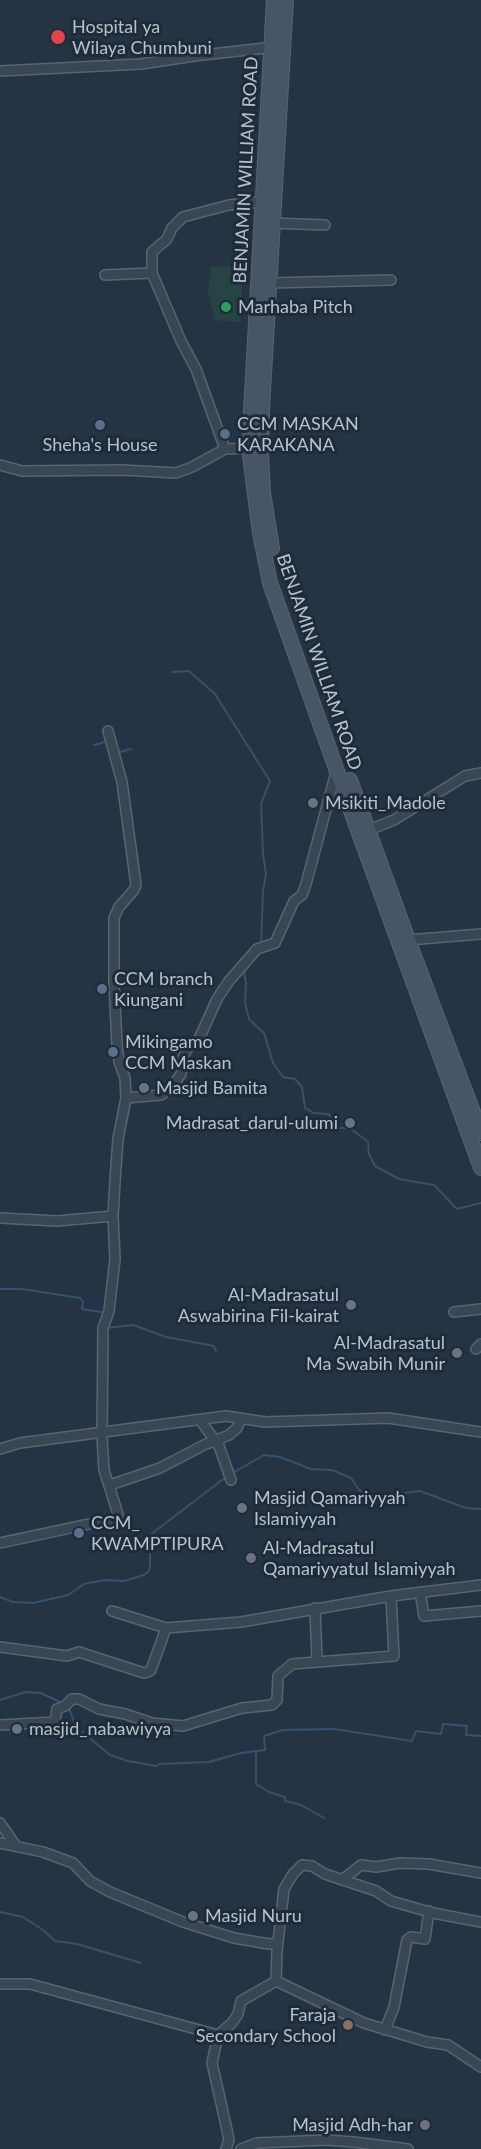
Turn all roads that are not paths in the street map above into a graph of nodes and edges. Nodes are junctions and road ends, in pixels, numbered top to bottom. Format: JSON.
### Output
{"nodes":[{"id":1,"x":274,"y":0,"type":"edge"},
{"id":2,"x":286,"y":0,"type":"edge"},
{"id":3,"x":277,"y":48,"type":"junction"},
{"id":4,"x":0,"y":71,"type":"edge"},
{"id":5,"x":262,"y":202,"type":"junction"},
{"id":6,"x":272,"y":223,"type":"junction"},
{"id":7,"x":325,"y":225,"type":"dead end"},
{"id":8,"x":152,"y":273,"type":"junction"},
{"id":9,"x":105,"y":275,"type":"dead end"},
{"id":10,"x":391,"y":280,"type":"dead end"},
{"id":11,"x":269,"y":283,"type":"junction"},
{"id":12,"x":249,"y":448,"type":"junction"},
{"id":13,"x":225,"y":449,"type":"junction"},
{"id":14,"x":0,"y":465,"type":"edge"},
{"id":15,"x":108,"y":731,"type":"dead end"},
{"id":16,"x":336,"y":769,"type":"junction"},
{"id":17,"x":481,"y":773,"type":"edge"},
{"id":18,"x":363,"y":832,"type":"junction"},
{"id":19,"x":481,"y":934,"type":"edge"},
{"id":20,"x":408,"y":940,"type":"junction"},
{"id":21,"x":126,"y":1098,"type":"junction"},
{"id":22,"x":481,"y":1133,"type":"edge"},
{"id":23,"x":481,"y":1168,"type":"edge"},
{"id":24,"x":113,"y":1216,"type":"junction"},
{"id":25,"x":0,"y":1218,"type":"edge"},
{"id":26,"x":481,"y":1309,"type":"edge"},
{"id":27,"x":454,"y":1312,"type":"dead end"},
{"id":28,"x":241,"y":1419,"type":"junction"},
{"id":29,"x":200,"y":1420,"type":"junction"},
{"id":30,"x":102,"y":1432,"type":"junction"},
{"id":31,"x":481,"y":1432,"type":"edge"},
{"id":32,"x":214,"y":1441,"type":"junction"},
{"id":33,"x":0,"y":1449,"type":"edge"},
{"id":34,"x":231,"y":1480,"type":"dead end"},
{"id":35,"x":110,"y":1485,"type":"junction"},
{"id":36,"x":0,"y":1543,"type":"edge"},
{"id":37,"x":481,"y":1585,"type":"edge"},
{"id":38,"x":420,"y":1592,"type":"junction"},
{"id":39,"x":391,"y":1596,"type":"junction"},
{"id":40,"x":315,"y":1608,"type":"junction"},
{"id":41,"x":112,"y":1611,"type":"dead end"},
{"id":42,"x":481,"y":1611,"type":"edge"},
{"id":43,"x":166,"y":1628,"type":"junction"},
{"id":44,"x":0,"y":1647,"type":"edge"},
{"id":45,"x":317,"y":1661,"type":"junction"},
{"id":46,"x":0,"y":1725,"type":"edge"},
{"id":47,"x":0,"y":1823,"type":"edge"},
{"id":48,"x":0,"y":1843,"type":"edge"},
{"id":49,"x":16,"y":1846,"type":"junction"},
{"id":50,"x":481,"y":1873,"type":"edge"},
{"id":51,"x":342,"y":1880,"type":"junction"},
{"id":52,"x":429,"y":1911,"type":"junction"},
{"id":53,"x":481,"y":1922,"type":"edge"},
{"id":54,"x":278,"y":1943,"type":"junction"},
{"id":55,"x":276,"y":1981,"type":"junction"},
{"id":56,"x":0,"y":1984,"type":"edge"},
{"id":57,"x":385,"y":2030,"type":"junction"},
{"id":58,"x":218,"y":2035,"type":"junction"},
{"id":59,"x":481,"y":2067,"type":"edge"},
{"id":60,"x":226,"y":2149,"type":"edge"},
{"id":61,"x":241,"y":2149,"type":"edge"},
{"id":62,"x":408,"y":2149,"type":"edge"}],
"edges":[{"from":1,"to":3,"type":"main road","name":"BENJAMIN WILLIAM ROAD"},
{"from":2,"to":3,"type":"main road","name":"BENJAMIN WILLIAM ROAD"},
{"from":3,"to":4,"type":"street"},
{"from":3,"to":5,"type":"main road","name":"BENJAMIN WILLIAM ROAD"},
{"from":3,"to":6,"type":"main road","name":"BENJAMIN WILLIAM ROAD"},
{"from":5,"to":8,"type":"street"},
{"from":5,"to":12,"type":"main road","name":"BENJAMIN WILLIAM ROAD"},
{"from":6,"to":7,"type":"street"},
{"from":6,"to":11,"type":"main road","name":"BENJAMIN WILLIAM ROAD"},
{"from":8,"to":9,"type":"street"},
{"from":8,"to":13,"type":"street"},
{"from":10,"to":11,"type":"street"},
{"from":11,"to":18,"type":"main road","name":"BENJAMIN WILLIAM ROAD"},
{"from":12,"to":13,"type":"street"},
{"from":12,"to":16,"type":"main road","name":"BENJAMIN WILLIAM ROAD"},
{"from":13,"to":14,"type":"street"},
{"from":15,"to":21,"type":"street"},
{"from":16,"to":18,"type":"main road","name":"BENJAMIN WILLIAM ROAD"},
{"from":16,"to":21,"type":"street"},
{"from":17,"to":18,"type":"street"},
{"from":18,"to":20,"type":"main road","name":"BENJAMIN WILLIAM ROAD"},
{"from":18,"to":23,"type":"main road","name":"BENJAMIN WILLIAM ROAD"},
{"from":19,"to":20,"type":"street"},
{"from":20,"to":22,"type":"main road","name":"BENJAMIN WILLIAM ROAD"},
{"from":21,"to":24,"type":"street"},
{"from":24,"to":25,"type":"street"},
{"from":24,"to":30,"type":"street"},
{"from":26,"to":27,"type":"street"},
{"from":28,"to":29,"type":"street"},
{"from":28,"to":31,"type":"street"},
{"from":28,"to":32,"type":"street"},
{"from":29,"to":30,"type":"street"},
{"from":29,"to":32,"type":"street"},
{"from":30,"to":33,"type":"street"},
{"from":30,"to":35,"type":"street"},
{"from":32,"to":34,"type":"street"},
{"from":32,"to":35,"type":"street"},
{"from":35,"to":36,"type":"street"},
{"from":37,"to":38,"type":"street"},
{"from":38,"to":39,"type":"street"},
{"from":38,"to":42,"type":"street"},
{"from":39,"to":40,"type":"street"},
{"from":39,"to":45,"type":"street"},
{"from":40,"to":43,"type":"street"},
{"from":40,"to":45,"type":"street"},
{"from":41,"to":43,"type":"street"},
{"from":43,"to":44,"type":"street"},
{"from":45,"to":46,"type":"street"},
{"from":47,"to":49,"type":"street"},
{"from":48,"to":49,"type":"street"},
{"from":49,"to":54,"type":"street"},
{"from":50,"to":51,"type":"street"},
{"from":51,"to":52,"type":"street"},
{"from":51,"to":54,"type":"street"},
{"from":52,"to":53,"type":"street"},
{"from":52,"to":57,"type":"street"},
{"from":54,"to":55,"type":"street"},
{"from":55,"to":57,"type":"street"},
{"from":55,"to":58,"type":"street"},
{"from":56,"to":58,"type":"street"},
{"from":57,"to":59,"type":"street"},
{"from":58,"to":60,"type":"street"},
{"from":61,"to":62,"type":"street"}]}
